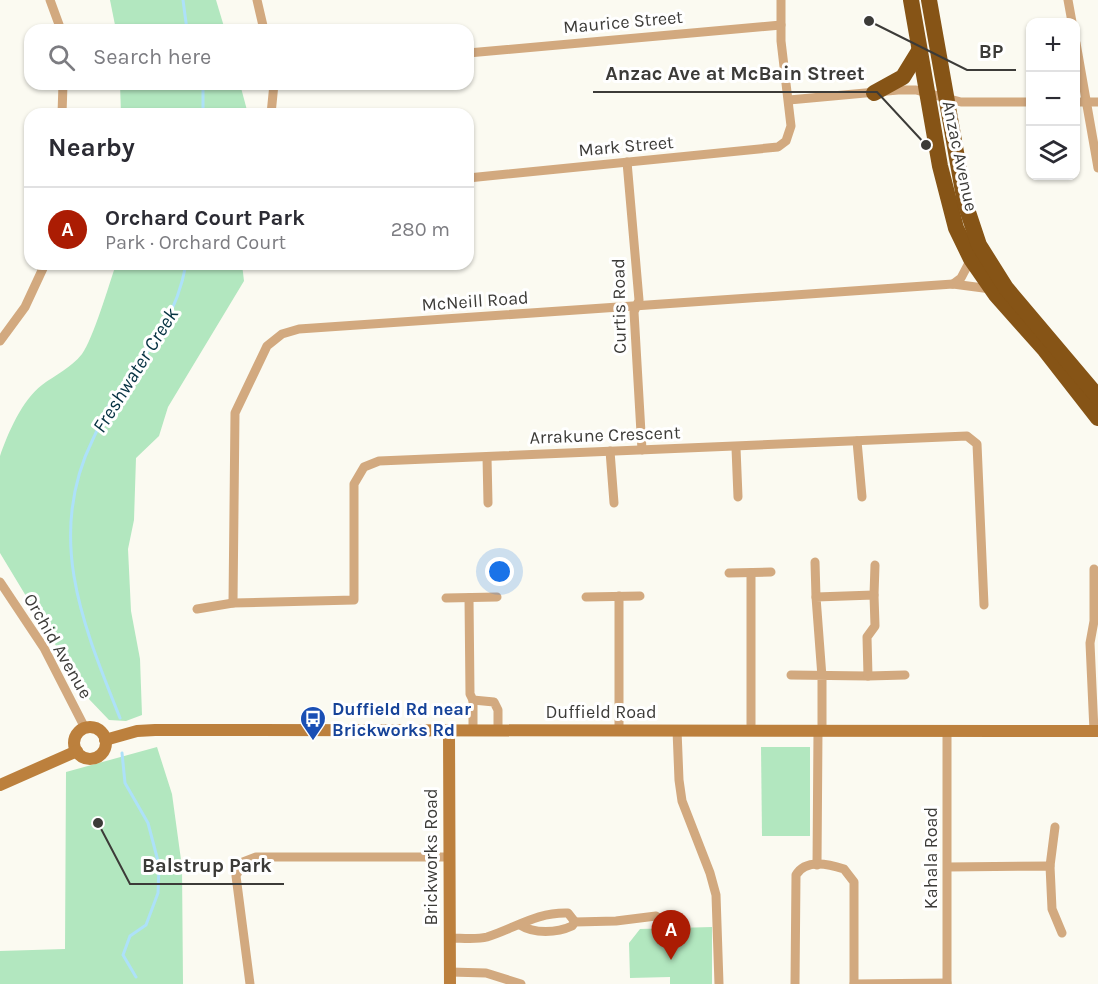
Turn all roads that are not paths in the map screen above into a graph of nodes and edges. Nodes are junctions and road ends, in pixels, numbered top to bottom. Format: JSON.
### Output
{"nodes":[{"id":1,"x":50,"y":0,"type":"edge"},
{"id":2,"x":257,"y":0,"type":"edge"},
{"id":3,"x":781,"y":0,"type":"edge"},
{"id":4,"x":911,"y":0,"type":"edge"},
{"id":5,"x":929,"y":0,"type":"edge"},
{"id":6,"x":1068,"y":0,"type":"edge"},
{"id":7,"x":1071,"y":18,"type":"edge"},
{"id":8,"x":60,"y":24,"type":"edge"},
{"id":9,"x":263,"y":24,"type":"edge"},
{"id":10,"x":781,"y":25,"type":"junction"},
{"id":11,"x":919,"y":51,"type":"junction"},
{"id":12,"x":474,"y":52,"type":"edge"},
{"id":13,"x":1080,"y":67,"type":"edge"},
{"id":14,"x":63,"y":90,"type":"edge"},
{"id":15,"x":273,"y":90,"type":"edge"},
{"id":16,"x":927,"y":92,"type":"junction"},
{"id":17,"x":874,"y":93,"type":"junction"},
{"id":18,"x":946,"y":99,"type":"junction"},
{"id":19,"x":789,"y":100,"type":"junction"},
{"id":20,"x":1026,"y":102,"type":"edge"},
{"id":21,"x":1080,"y":102,"type":"edge"},
{"id":22,"x":1086,"y":102,"type":"junction"},
{"id":23,"x":1098,"y":102,"type":"edge"},
{"id":24,"x":62,"y":108,"type":"edge"},
{"id":25,"x":272,"y":108,"type":"edge"},
{"id":26,"x":627,"y":162,"type":"junction"},
{"id":27,"x":1098,"y":168,"type":"edge"},
{"id":28,"x":474,"y":177,"type":"edge"},
{"id":29,"x":971,"y":259,"type":"junction"},
{"id":30,"x":42,"y":270,"type":"edge"},
{"id":31,"x":953,"y":284,"type":"junction"},
{"id":32,"x":991,"y":289,"type":"junction"},
{"id":33,"x":636,"y":306,"type":"junction"},
{"id":34,"x":0,"y":341,"type":"edge"},
{"id":35,"x":1098,"y":397,"type":"edge"},
{"id":36,"x":1098,"y":418,"type":"edge"},
{"id":37,"x":857,"y":441,"type":"junction"},
{"id":38,"x":736,"y":448,"type":"junction"},
{"id":39,"x":642,"y":450,"type":"junction"},
{"id":40,"x":610,"y":451,"type":"junction"},
{"id":41,"x":487,"y":456,"type":"junction"},
{"id":42,"x":738,"y":497,"type":"dead end"},
{"id":43,"x":862,"y":497,"type":"dead end"},
{"id":44,"x":488,"y":502,"type":"dead end"},
{"id":45,"x":614,"y":503,"type":"dead end"},
{"id":46,"x":815,"y":562,"type":"dead end"},
{"id":47,"x":875,"y":565,"type":"dead end"},
{"id":48,"x":1094,"y":569,"type":"dead end"},
{"id":49,"x":771,"y":572,"type":"dead end"},
{"id":50,"x":729,"y":573,"type":"dead end"},
{"id":51,"x":751,"y":573,"type":"junction"},
{"id":52,"x":1,"y":585,"type":"edge"},
{"id":53,"x":874,"y":595,"type":"junction"},
{"id":54,"x":619,"y":596,"type":"junction"},
{"id":55,"x":640,"y":596,"type":"dead end"},
{"id":56,"x":497,"y":597,"type":"dead end"},
{"id":57,"x":586,"y":597,"type":"dead end"},
{"id":58,"x":816,"y":597,"type":"junction"},
{"id":59,"x":446,"y":598,"type":"dead end"},
{"id":60,"x":469,"y":598,"type":"junction"},
{"id":61,"x":233,"y":603,"type":"junction"},
{"id":62,"x":984,"y":605,"type":"dead end"},
{"id":63,"x":197,"y":609,"type":"dead end"},
{"id":64,"x":791,"y":675,"type":"dead end"},
{"id":65,"x":905,"y":675,"type":"dead end"},
{"id":66,"x":868,"y":676,"type":"junction"},
{"id":67,"x":822,"y":677,"type":"junction"},
{"id":68,"x":473,"y":700,"type":"junction"},
{"id":69,"x":85,"y":728,"type":"junction"},
{"id":70,"x":449,"y":730,"type":"junction"},
{"id":71,"x":473,"y":730,"type":"junction"},
{"id":72,"x":498,"y":730,"type":"junction"},
{"id":73,"x":619,"y":730,"type":"junction"},
{"id":74,"x":677,"y":730,"type":"junction"},
{"id":75,"x":751,"y":730,"type":"junction"},
{"id":76,"x":820,"y":731,"type":"junction"},
{"id":77,"x":947,"y":732,"type":"junction"},
{"id":78,"x":1096,"y":732,"type":"edge"},
{"id":79,"x":105,"y":740,"type":"junction"},
{"id":80,"x":77,"y":751,"type":"junction"},
{"id":81,"x":0,"y":785,"type":"edge"},
{"id":82,"x":1055,"y":827,"type":"dead end"},
{"id":83,"x":449,"y":857,"type":"junction"},
{"id":84,"x":817,"y":865,"type":"junction"},
{"id":85,"x":1045,"y":866,"type":"junction"},
{"id":86,"x":948,"y":867,"type":"junction"},
{"id":87,"x":656,"y":916,"type":"dead end"},
{"id":88,"x":575,"y":922,"type":"junction"},
{"id":89,"x":520,"y":926,"type":"junction"},
{"id":90,"x":1062,"y":933,"type":"dead end"},
{"id":91,"x":450,"y":935,"type":"junction"},
{"id":92,"x":450,"y":978,"type":"edge"},
{"id":93,"x":854,"y":983,"type":"edge"},
{"id":94,"x":250,"y":984,"type":"edge"},
{"id":95,"x":521,"y":984,"type":"edge"},
{"id":96,"x":719,"y":984,"type":"edge"},
{"id":97,"x":795,"y":984,"type":"edge"},
{"id":98,"x":947,"y":984,"type":"edge"}],
"edges":[{"from":1,"to":8,"type":"street"},
{"from":2,"to":9,"type":"street"},
{"from":3,"to":10,"type":"street"},
{"from":4,"to":11,"type":"highway","name":"Anzac Avenue"},
{"from":5,"to":18,"type":"highway","name":"Anzac Avenue"},
{"from":6,"to":7,"type":"street"},
{"from":10,"to":12,"type":"street","name":"Maurice Street"},
{"from":10,"to":19,"type":"street"},
{"from":11,"to":16,"type":"highway","name":"Anzac Avenue"},
{"from":11,"to":17,"type":"highway"},
{"from":13,"to":22,"type":"street"},
{"from":14,"to":24,"type":"street"},
{"from":15,"to":25,"type":"street"},
{"from":16,"to":17,"type":"street"},
{"from":16,"to":18,"type":"street"},
{"from":16,"to":29,"type":"highway","name":"Anzac Avenue"},
{"from":17,"to":19,"type":"street"},
{"from":18,"to":20,"type":"street"},
{"from":18,"to":35,"type":"highway","name":"Anzac Avenue"},
{"from":19,"to":26,"type":"street","name":"Mark Street"},
{"from":21,"to":22,"type":"street"},
{"from":22,"to":23,"type":"street"},
{"from":22,"to":27,"type":"street"},
{"from":26,"to":28,"type":"street","name":"Mark Street"},
{"from":26,"to":33,"type":"street","name":"Curtis Road"},
{"from":29,"to":31,"type":"street"},
{"from":29,"to":32,"type":"highway","name":"Anzac Avenue"},
{"from":30,"to":34,"type":"street"},
{"from":31,"to":32,"type":"street","name":"McNeill Road"},
{"from":31,"to":33,"type":"street","name":"McNeill Road"},
{"from":32,"to":36,"type":"highway","name":"Anzac Avenue"},
{"from":33,"to":39,"type":"street","name":"Curtis Road"},
{"from":33,"to":61,"type":"street","name":"McNeill Road"},
{"from":37,"to":38,"type":"street","name":"Arrakune Crescent"},
{"from":37,"to":43,"type":"street"},
{"from":37,"to":62,"type":"street","name":"Arrakune Crescent"},
{"from":38,"to":39,"type":"street","name":"Arrakune Crescent"},
{"from":38,"to":42,"type":"street"},
{"from":39,"to":40,"type":"street","name":"Arrakune Crescent"},
{"from":40,"to":41,"type":"street","name":"Arrakune Crescent"},
{"from":40,"to":45,"type":"street"},
{"from":41,"to":44,"type":"street"},
{"from":41,"to":61,"type":"street","name":"Arrakune Crescent"},
{"from":46,"to":58,"type":"street"},
{"from":47,"to":53,"type":"street"},
{"from":48,"to":78,"type":"street"},
{"from":49,"to":51,"type":"street"},
{"from":50,"to":51,"type":"street"},
{"from":51,"to":75,"type":"street"},
{"from":52,"to":69,"type":"street","name":"Orchid Avenue"},
{"from":53,"to":58,"type":"street"},
{"from":53,"to":66,"type":"street"},
{"from":54,"to":55,"type":"street"},
{"from":54,"to":57,"type":"street"},
{"from":54,"to":73,"type":"street"},
{"from":56,"to":60,"type":"street"},
{"from":58,"to":67,"type":"street"},
{"from":59,"to":60,"type":"street"},
{"from":60,"to":68,"type":"street"},
{"from":61,"to":63,"type":"street","name":"Arrakune Crescent"},
{"from":64,"to":67,"type":"street"},
{"from":65,"to":66,"type":"street"},
{"from":66,"to":67,"type":"street"},
{"from":67,"to":76,"type":"street"},
{"from":68,"to":71,"type":"street"},
{"from":68,"to":72,"type":"street"},
{"from":69,"to":79,"type":"street"},
{"from":69,"to":80,"type":"street"},
{"from":70,"to":71,"type":"street","name":"Duffield Road"},
{"from":70,"to":79,"type":"street","name":"Duffield Road"},
{"from":70,"to":83,"type":"street","name":"Brickworks Road"},
{"from":71,"to":72,"type":"street","name":"Duffield Road"},
{"from":72,"to":73,"type":"street","name":"Duffield Road"},
{"from":73,"to":74,"type":"street","name":"Duffield Road"},
{"from":74,"to":75,"type":"street","name":"Duffield Road"},
{"from":74,"to":96,"type":"street"},
{"from":75,"to":76,"type":"street","name":"Duffield Road"},
{"from":76,"to":77,"type":"street","name":"Duffield Road"},
{"from":76,"to":84,"type":"street"},
{"from":77,"to":78,"type":"street","name":"Duffield Road"},
{"from":77,"to":86,"type":"street","name":"Kahala Road"},
{"from":79,"to":80,"type":"street"},
{"from":80,"to":81,"type":"street"},
{"from":82,"to":85,"type":"street"},
{"from":83,"to":91,"type":"street","name":"Brickworks Road"},
{"from":83,"to":94,"type":"street"},
{"from":84,"to":93,"type":"street"},
{"from":84,"to":97,"type":"street"},
{"from":85,"to":86,"type":"street"},
{"from":85,"to":90,"type":"street"},
{"from":86,"to":98,"type":"street","name":"Kahala Road"},
{"from":87,"to":88,"type":"street"},
{"from":88,"to":89,"type":"street"},
{"from":88,"to":89,"type":"street"},
{"from":89,"to":91,"type":"street"},
{"from":91,"to":92,"type":"street","name":"Brickworks Road"},
{"from":92,"to":95,"type":"street"},
{"from":93,"to":98,"type":"street"}]}
